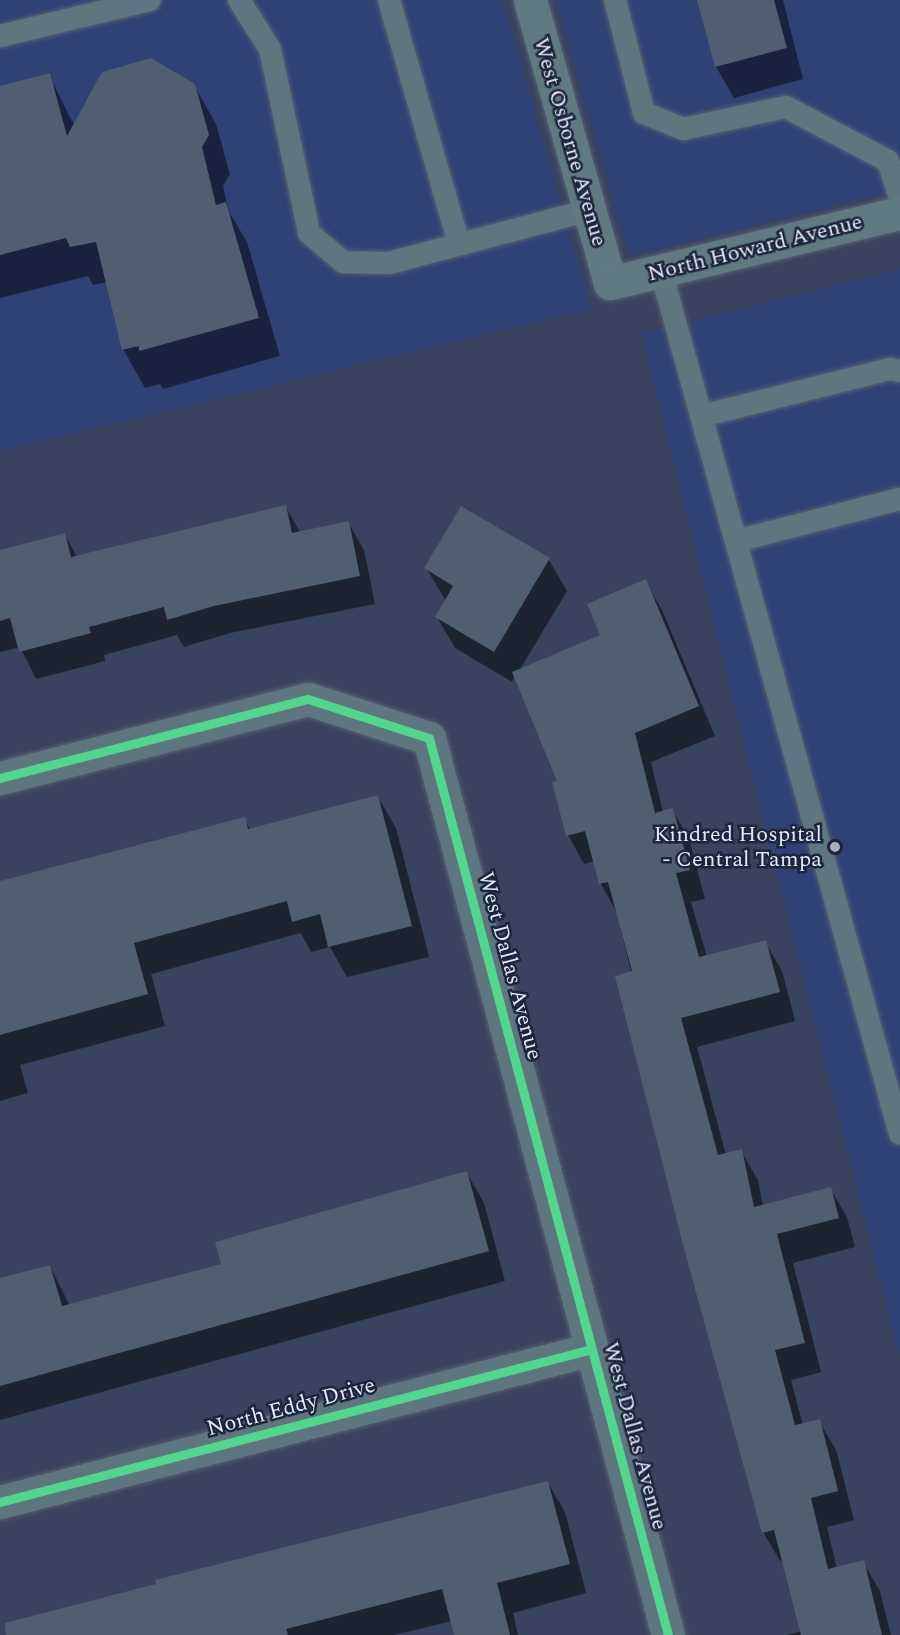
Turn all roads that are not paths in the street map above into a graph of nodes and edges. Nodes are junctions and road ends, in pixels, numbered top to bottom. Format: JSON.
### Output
{"nodes":[{"id":1,"x":150,"y":0,"type":"edge"},
{"id":2,"x":239,"y":0,"type":"edge"},
{"id":3,"x":389,"y":0,"type":"edge"},
{"id":4,"x":530,"y":0,"type":"edge"},
{"id":5,"x":615,"y":0,"type":"edge"},
{"id":6,"x":0,"y":36,"type":"edge"},
{"id":7,"x":900,"y":199,"type":"edge"},
{"id":8,"x":589,"y":210,"type":"junction"},
{"id":9,"x":900,"y":213,"type":"edge"},
{"id":10,"x":459,"y":244,"type":"junction"},
{"id":11,"x":661,"y":271,"type":"junction"},
{"id":12,"x":610,"y":283,"type":"joint"},
{"id":13,"x":900,"y":370,"type":"edge"},
{"id":14,"x":701,"y":416,"type":"junction"},
{"id":15,"x":900,"y":499,"type":"edge"},
{"id":16,"x":736,"y":541,"type":"junction"},
{"id":17,"x":0,"y":778,"type":"edge"},
{"id":18,"x":900,"y":1134,"type":"edge"},
{"id":19,"x":592,"y":1349,"type":"junction"},
{"id":20,"x":0,"y":1502,"type":"edge"},
{"id":21,"x":668,"y":1635,"type":"edge"}],
"edges":[{"from":1,"to":6,"type":"lane"},
{"from":2,"to":10,"type":"lane"},
{"from":3,"to":10,"type":"lane"},
{"from":4,"to":8,"type":"street","name":"West Osborne Avenue"},
{"from":5,"to":7,"type":"lane"},
{"from":8,"to":10,"type":"lane"},
{"from":8,"to":12,"type":"street","name":"West Osborne Avenue"},
{"from":9,"to":11,"type":"street","name":"North Howard Avenue"},
{"from":11,"to":12,"type":"street","name":"North Howard Avenue"},
{"from":11,"to":14,"type":"lane"},
{"from":13,"to":14,"type":"lane"},
{"from":14,"to":16,"type":"lane"},
{"from":15,"to":16,"type":"lane"},
{"from":16,"to":18,"type":"lane"},
{"from":17,"to":19,"type":"street","name":"West Dallas Avenue"},
{"from":19,"to":20,"type":"street","name":"North Eddy Drive"},
{"from":19,"to":21,"type":"street","name":"West Dallas Avenue"}]}
